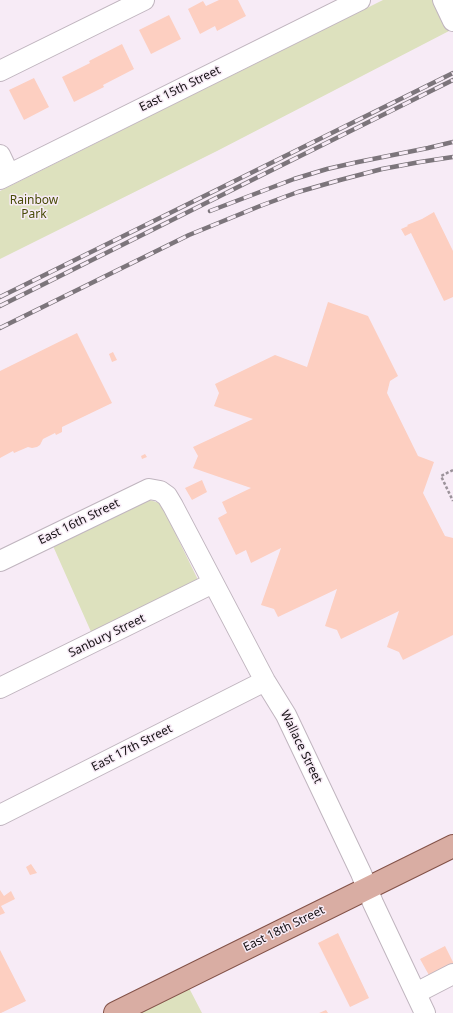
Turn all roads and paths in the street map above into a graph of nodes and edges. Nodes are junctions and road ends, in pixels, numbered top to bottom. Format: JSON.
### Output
{"nodes":[{"id":1,"x":144,"y":0,"type":"edge"},
{"id":2,"x":360,"y":0,"type":"edge"},
{"id":3,"x":443,"y":0,"type":"edge"},
{"id":4,"x":453,"y":21,"type":"edge"},
{"id":5,"x":0,"y":71,"type":"edge"},
{"id":6,"x":0,"y":155,"type":"edge"},
{"id":7,"x":5,"y":176,"type":"edge"},
{"id":8,"x":453,"y":470,"type":"edge"},
{"id":9,"x":160,"y":491,"type":"joint"},
{"id":10,"x":453,"y":502,"type":"edge"},
{"id":11,"x":0,"y":561,"type":"edge"},
{"id":12,"x":213,"y":583,"type":"junction"},
{"id":13,"x":265,"y":681,"type":"junction"},
{"id":14,"x":0,"y":688,"type":"edge"},
{"id":15,"x":0,"y":815,"type":"edge"},
{"id":16,"x":453,"y":846,"type":"edge"},
{"id":17,"x":367,"y":888,"type":"junction"},
{"id":18,"x":453,"y":974,"type":"edge"},
{"id":19,"x":416,"y":993,"type":"junction"},
{"id":20,"x":115,"y":1013,"type":"edge"},
{"id":21,"x":425,"y":1013,"type":"edge"}],
"edges":[{"from":1,"to":5,"type":"street"},
{"from":2,"to":7,"type":"street","name":"East 15th Street"},
{"from":3,"to":4,"type":"street"},
{"from":6,"to":7,"type":"street"},
{"from":8,"to":10,"type":"path"},
{"from":9,"to":11,"type":"street","name":"East 16th Street"},
{"from":9,"to":12,"type":"street","name":"Wallace Street"},
{"from":12,"to":13,"type":"street","name":"Wallace Street"},
{"from":12,"to":14,"type":"street","name":"Sanbury Street"},
{"from":13,"to":15,"type":"street","name":"East 17th Street"},
{"from":13,"to":17,"type":"street","name":"Wallace Street"},
{"from":16,"to":17,"type":"main road","name":"East 18th Street"},
{"from":17,"to":19,"type":"street","name":"Wallace Street"},
{"from":17,"to":20,"type":"main road","name":"East 18th Street"},
{"from":18,"to":19,"type":"street"},
{"from":19,"to":21,"type":"street","name":"Wallace Street"}]}
